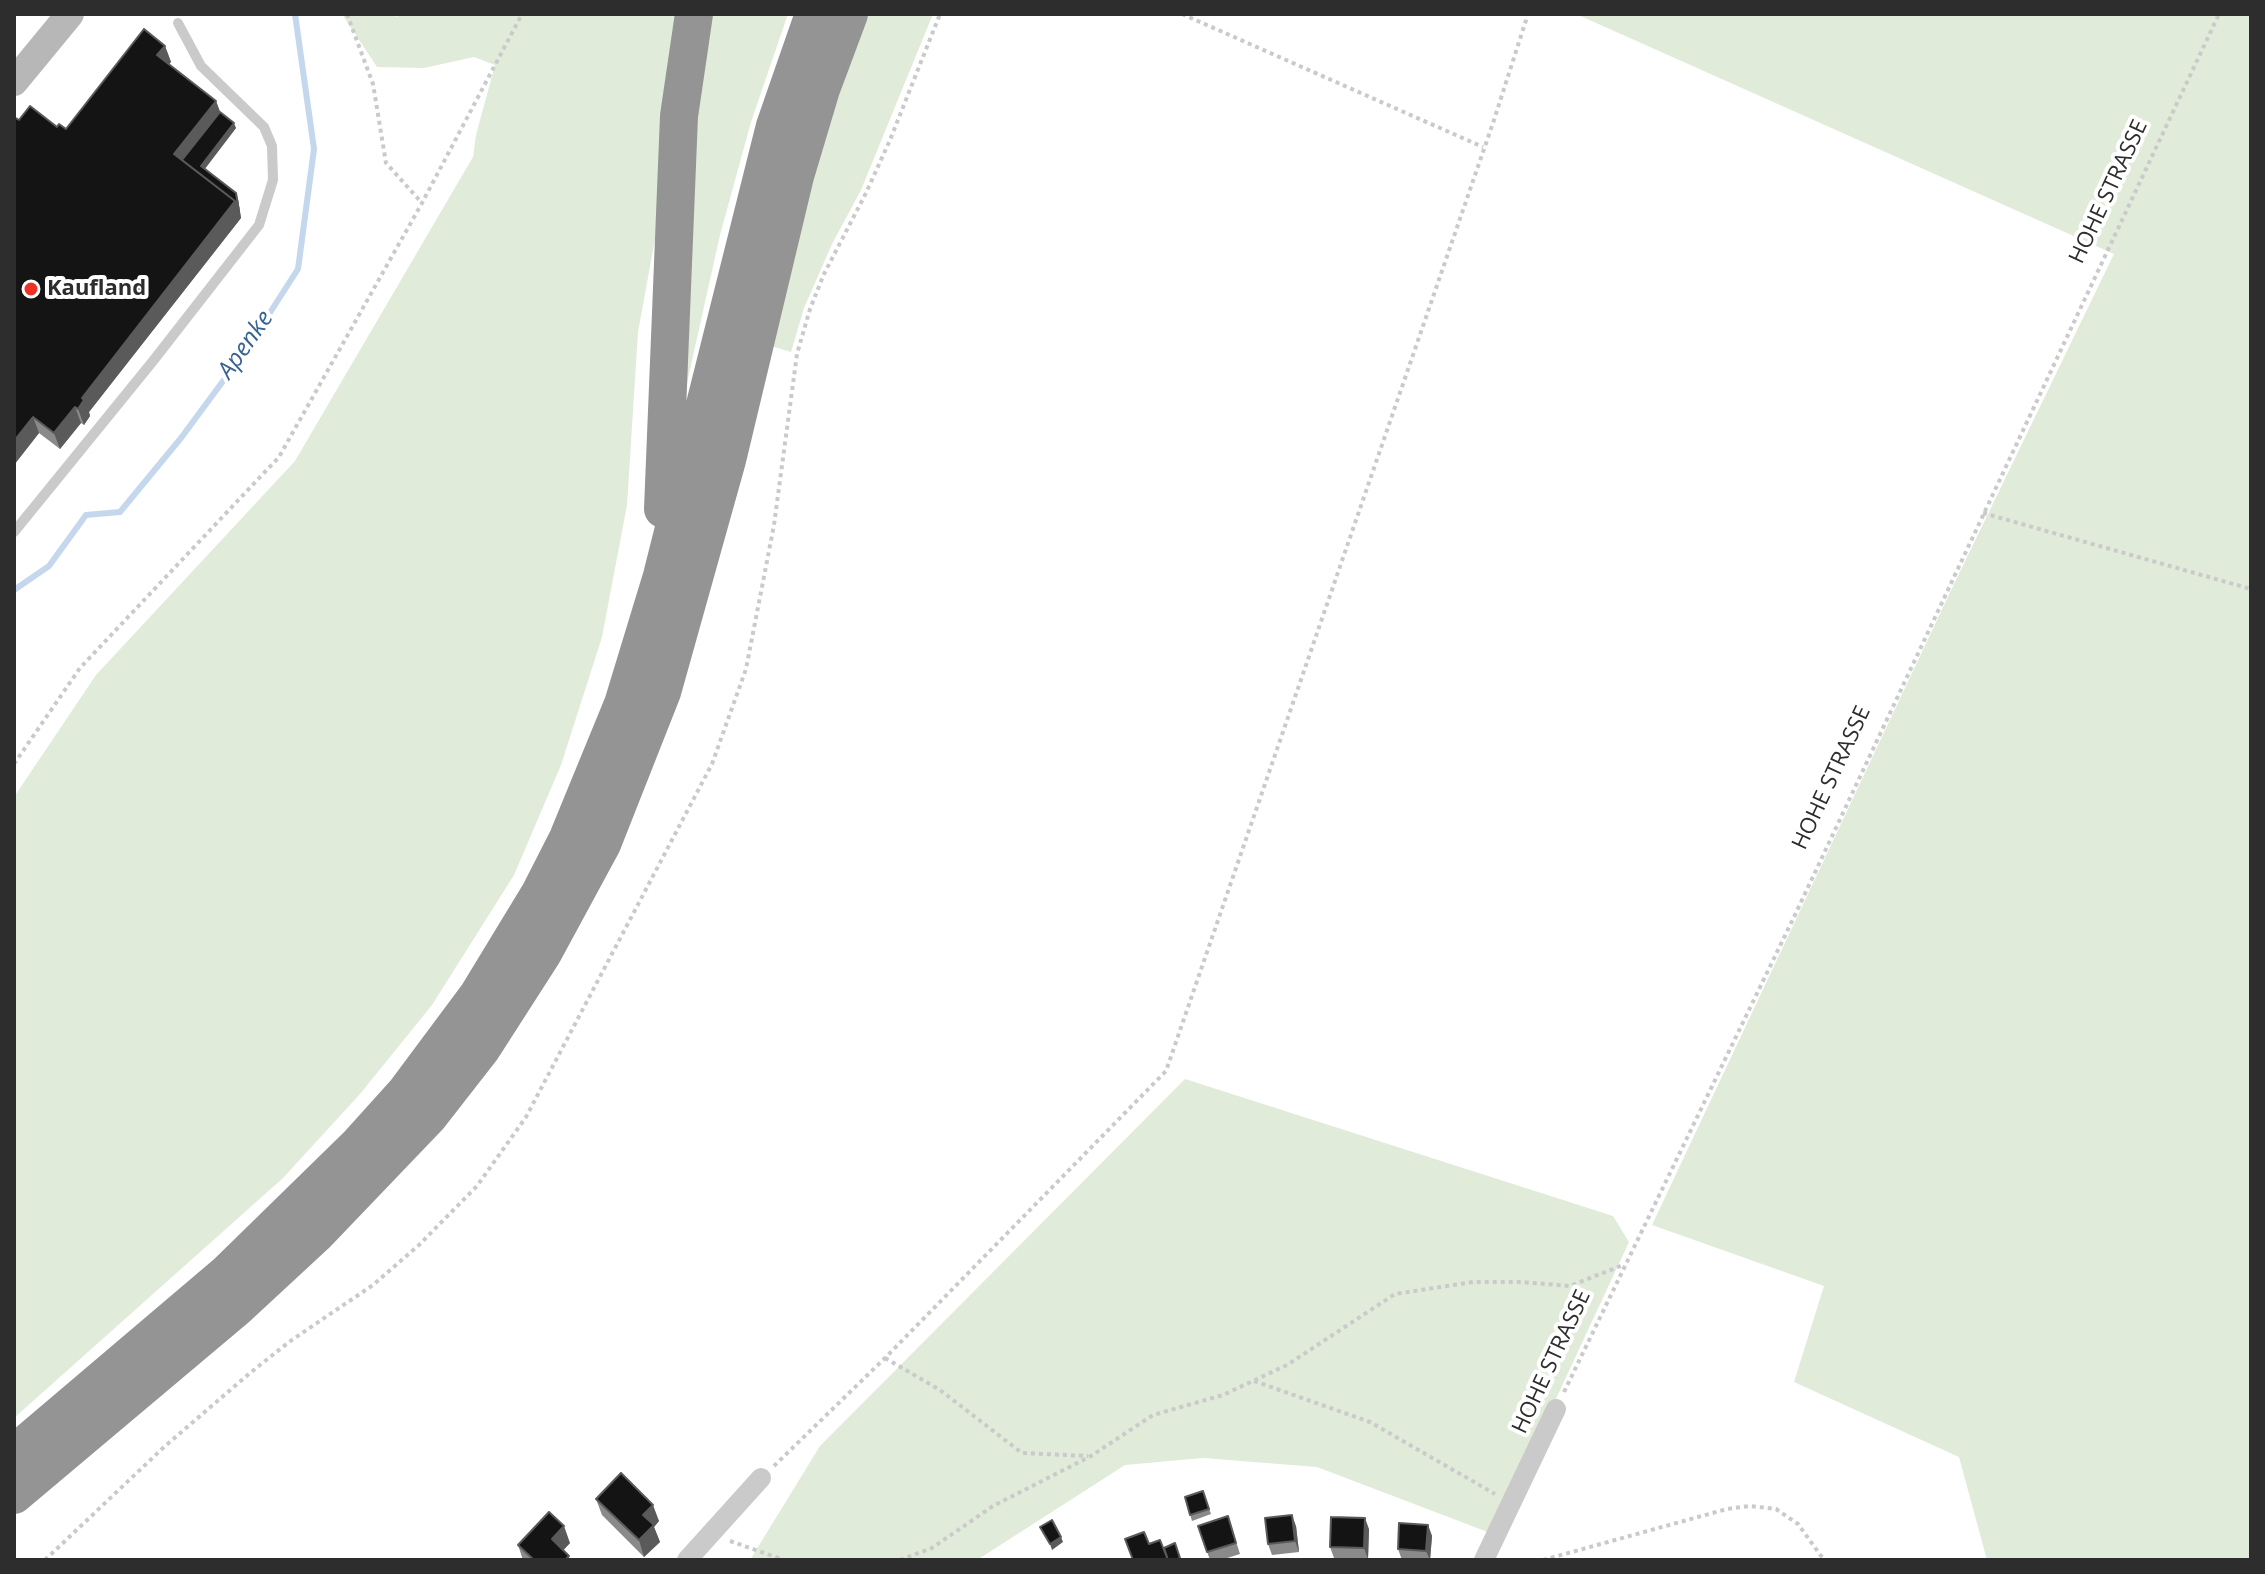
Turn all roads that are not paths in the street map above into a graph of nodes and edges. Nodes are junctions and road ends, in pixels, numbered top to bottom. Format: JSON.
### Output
{"nodes":[{"id":1,"x":70,"y":14,"type":"edge"},
{"id":2,"x":694,"y":14,"type":"edge"},
{"id":3,"x":814,"y":14,"type":"edge"},
{"id":4,"x":849,"y":14,"type":"edge"},
{"id":5,"x":178,"y":23,"type":"dead end"},
{"id":6,"x":14,"y":82,"type":"edge"},
{"id":7,"x":14,"y":532,"type":"edge"},
{"id":8,"x":662,"y":576,"type":"junction"},
{"id":9,"x":1556,"y":1409,"type":"road end"},
{"id":10,"x":14,"y":1454,"type":"edge"},
{"id":11,"x":761,"y":1478,"type":"road end"},
{"id":12,"x":14,"y":1495,"type":"edge"},
{"id":13,"x":687,"y":1560,"type":"edge"},
{"id":14,"x":1484,"y":1560,"type":"edge"}],
"edges":[{"from":1,"to":6,"type":"street"},
{"from":2,"to":8,"type":"highway"},
{"from":3,"to":8,"type":"highway"},
{"from":4,"to":12,"type":"highway"},
{"from":5,"to":7,"type":"lane"},
{"from":8,"to":10,"type":"highway"},
{"from":9,"to":14,"type":"street","name":"HOHE STRASSE"},
{"from":11,"to":13,"type":"street"}]}
